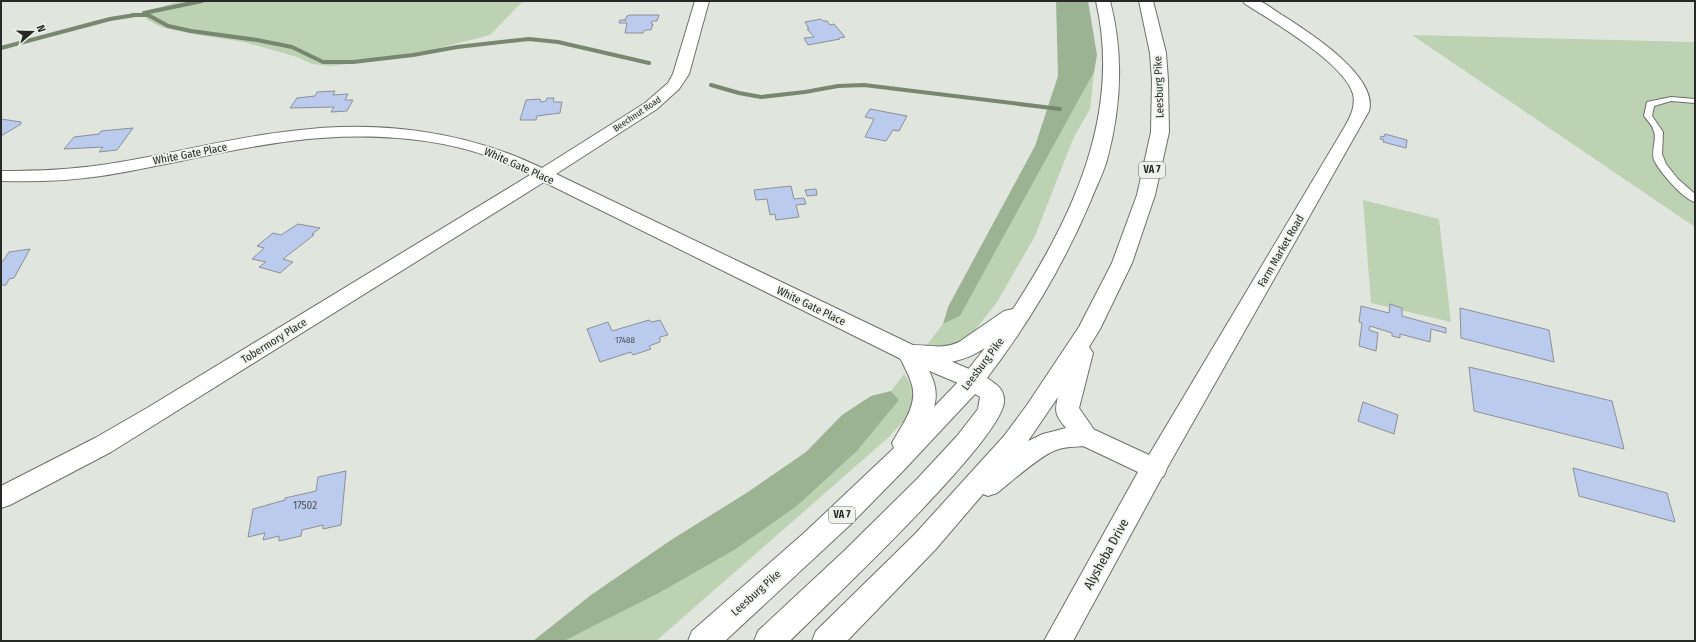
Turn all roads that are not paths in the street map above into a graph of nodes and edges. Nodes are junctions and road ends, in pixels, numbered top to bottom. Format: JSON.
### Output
{"nodes":[{"id":1,"x":702,"y":1,"type":"edge"},
{"id":2,"x":1103,"y":1,"type":"edge"},
{"id":3,"x":1146,"y":1,"type":"edge"},
{"id":4,"x":1250,"y":1,"type":"edge"},
{"id":5,"x":1695,"y":101,"type":"edge"},
{"id":6,"x":543,"y":175,"type":"junction"},
{"id":7,"x":1,"y":176,"type":"edge"},
{"id":8,"x":1695,"y":199,"type":"edge"},
{"id":9,"x":1026,"y":306,"type":"junction"},
{"id":10,"x":1089,"y":329,"type":"junction"},
{"id":11,"x":909,"y":353,"type":"junction"},
{"id":12,"x":973,"y":380,"type":"junction"},
{"id":13,"x":1087,"y":437,"type":"junction"},
{"id":14,"x":890,"y":468,"type":"junction"},
{"id":15,"x":1155,"y":469,"type":"junction"},
{"id":16,"x":1,"y":498,"type":"edge"},
{"id":17,"x":952,"y":512,"type":"junction"},
{"id":18,"x":703,"y":641,"type":"edge"},
{"id":19,"x":769,"y":641,"type":"edge"},
{"id":20,"x":827,"y":641,"type":"edge"},
{"id":21,"x":1058,"y":641,"type":"edge"}],
"edges":[{"from":1,"to":6,"type":"street","name":"Beechnut Road"},
{"from":2,"to":9,"type":"highway","name":"Leesburg Pike","number":"VA 7"},
{"from":3,"to":10,"type":"highway","name":"Leesburg Pike","number":"VA 7"},
{"from":4,"to":15,"type":"street","name":"Farm Market Road"},
{"from":5,"to":8,"type":"lane"},
{"from":6,"to":7,"type":"street","name":"White Gate Place"},
{"from":6,"to":11,"type":"street","name":"White Gate Place"},
{"from":6,"to":16,"type":"street","name":"Tobermory Place"},
{"from":9,"to":11,"type":"highway"},
{"from":9,"to":12,"type":"highway","name":"Leesburg Pike","number":"VA 7"},
{"from":10,"to":13,"type":"highway"},
{"from":10,"to":17,"type":"highway","name":"Leesburg Pike","number":"VA 7"},
{"from":11,"to":12,"type":"street","name":"White Gate Place"},
{"from":11,"to":14,"type":"highway"},
{"from":12,"to":14,"type":"highway","name":"Leesburg Pike","number":"VA 7"},
{"from":12,"to":19,"type":"highway"},
{"from":13,"to":15,"type":"street"},
{"from":13,"to":17,"type":"highway"},
{"from":14,"to":18,"type":"highway","name":"Leesburg Pike","number":"VA 7"},
{"from":15,"to":21,"type":"street","name":"Alysheba Drive"},
{"from":17,"to":20,"type":"highway","name":"Leesburg Pike","number":"VA 7"}]}
